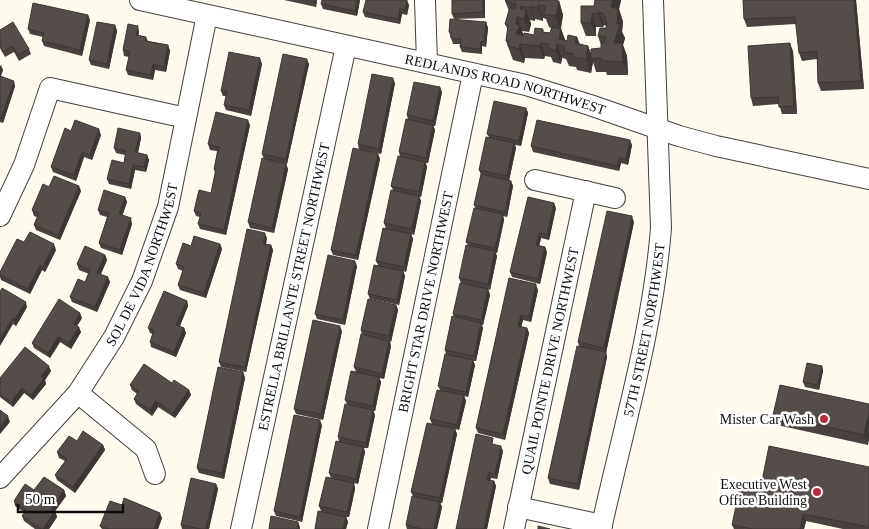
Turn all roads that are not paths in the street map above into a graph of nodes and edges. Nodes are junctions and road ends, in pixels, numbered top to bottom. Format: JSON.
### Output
{"nodes":[{"id":1,"x":140,"y":0,"type":"edge"},
{"id":2,"x":425,"y":0,"type":"edge"},
{"id":3,"x":653,"y":0,"type":"edge"},
{"id":4,"x":207,"y":15,"type":"junction"},
{"id":5,"x":346,"y":46,"type":"junction"},
{"id":6,"x":427,"y":63,"type":"junction"},
{"id":7,"x":473,"y":74,"type":"junction"},
{"id":8,"x":186,"y":118,"type":"junction"},
{"id":9,"x":657,"y":128,"type":"junction"},
{"id":10,"x":869,"y":179,"type":"edge"},
{"id":11,"x":535,"y":180,"type":"dead end"},
{"id":12,"x":586,"y":191,"type":"junction"},
{"id":13,"x":615,"y":198,"type":"dead end"},
{"id":14,"x":0,"y":216,"type":"edge"},
{"id":15,"x":78,"y":393,"type":"junction"},
{"id":16,"x":155,"y":474,"type":"dead end"},
{"id":17,"x":0,"y":478,"type":"edge"},
{"id":18,"x":518,"y":507,"type":"junction"},
{"id":19,"x":602,"y":527,"type":"edge"},
{"id":20,"x":241,"y":529,"type":"edge"},
{"id":21,"x":378,"y":529,"type":"edge"},
{"id":22,"x":514,"y":529,"type":"edge"}],
"edges":[{"from":1,"to":4,"type":"street","name":"REDLANDS ROAD NORTHWEST"},
{"from":2,"to":6,"type":"street"},
{"from":3,"to":9,"type":"street","name":"57TH STREET NORTHWEST"},
{"from":4,"to":5,"type":"street","name":"REDLANDS ROAD NORTHWEST"},
{"from":4,"to":8,"type":"street","name":"SOL DE VIDA NORTHWEST"},
{"from":5,"to":6,"type":"street","name":"REDLANDS ROAD NORTHWEST"},
{"from":5,"to":20,"type":"street","name":"ESTRELLA BRILLANTE STREET NORTHWEST"},
{"from":6,"to":7,"type":"street","name":"REDLANDS ROAD NORTHWEST"},
{"from":7,"to":9,"type":"street","name":"REDLANDS ROAD NORTHWEST"},
{"from":7,"to":21,"type":"street","name":"BRIGHT STAR DRIVE NORTHWEST"},
{"from":8,"to":14,"type":"street"},
{"from":8,"to":15,"type":"street","name":"SOL DE VIDA NORTHWEST"},
{"from":9,"to":10,"type":"street","name":"REDLANDS ROAD NORTHWEST"},
{"from":9,"to":19,"type":"street","name":"57TH STREET NORTHWEST"},
{"from":11,"to":12,"type":"street"},
{"from":12,"to":13,"type":"street"},
{"from":12,"to":18,"type":"street","name":"QUAIL POINTE DRIVE NORTHWEST"},
{"from":15,"to":16,"type":"street"},
{"from":15,"to":17,"type":"street","name":"SOL DE VIDA NORTHWEST"},
{"from":18,"to":19,"type":"street"},
{"from":18,"to":22,"type":"street","name":"QUAIL POINTE DRIVE NORTHWEST"}]}
